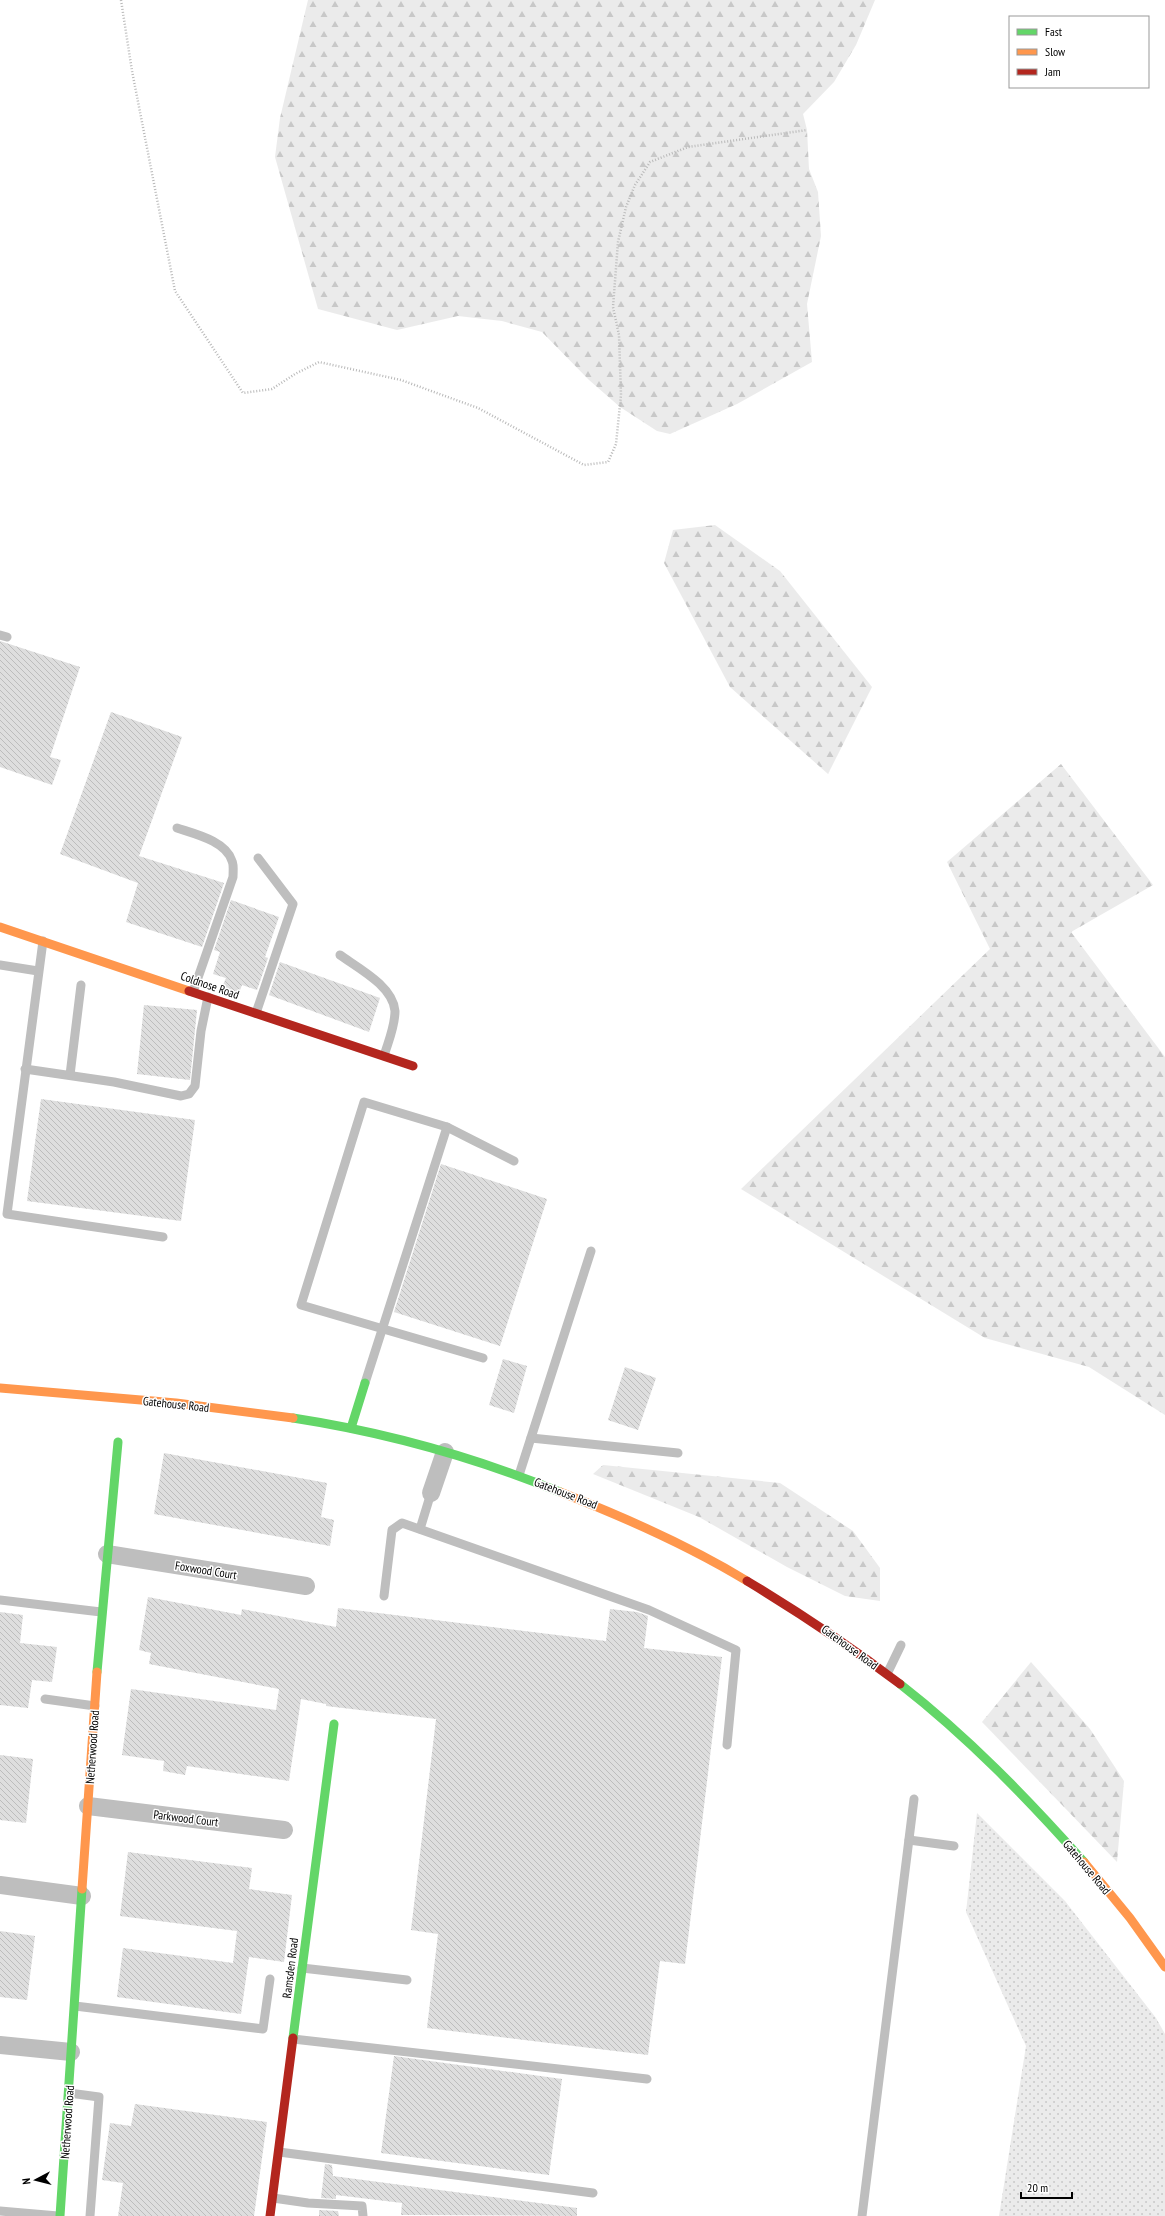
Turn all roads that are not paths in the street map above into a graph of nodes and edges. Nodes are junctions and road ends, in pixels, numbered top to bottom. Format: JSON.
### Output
{"nodes":[{"id":1,"x":177,"y":828,"type":"dead end"},
{"id":2,"x":258,"y":858,"type":"dead end"},
{"id":3,"x":0,"y":926,"type":"edge"},
{"id":4,"x":43,"y":941,"type":"junction"},
{"id":5,"x":340,"y":955,"type":"dead end"},
{"id":6,"x":0,"y":966,"type":"edge"},
{"id":7,"x":38,"y":971,"type":"junction"},
{"id":8,"x":82,"y":985,"type":"dead end"},
{"id":9,"x":193,"y":992,"type":"junction"},
{"id":10,"x":208,"y":997,"type":"junction"},
{"id":11,"x":256,"y":1013,"type":"junction"},
{"id":12,"x":384,"y":1056,"type":"junction"},
{"id":13,"x":413,"y":1066,"type":"dead end"},
{"id":14,"x":25,"y":1069,"type":"junction"},
{"id":15,"x":70,"y":1075,"type":"junction"},
{"id":16,"x":447,"y":1127,"type":"junction"},
{"id":17,"x":514,"y":1160,"type":"dead end"},
{"id":18,"x":163,"y":1237,"type":"dead end"},
{"id":19,"x":591,"y":1251,"type":"dead end"},
{"id":20,"x":382,"y":1328,"type":"junction"},
{"id":21,"x":483,"y":1358,"type":"dead end"},
{"id":22,"x":365,"y":1383,"type":"joint"},
{"id":23,"x":0,"y":1388,"type":"edge"},
{"id":24,"x":351,"y":1428,"type":"junction"},
{"id":25,"x":531,"y":1438,"type":"junction"},
{"id":26,"x":118,"y":1442,"type":"dead end"},
{"id":27,"x":445,"y":1452,"type":"junction"},
{"id":28,"x":678,"y":1453,"type":"dead end"},
{"id":29,"x":519,"y":1475,"type":"junction"},
{"id":30,"x":431,"y":1493,"type":"joint"},
{"id":31,"x":420,"y":1530,"type":"junction"},
{"id":32,"x":107,"y":1554,"type":"junction"},
{"id":33,"x":306,"y":1586,"type":"dead end"},
{"id":34,"x":384,"y":1596,"type":"dead end"},
{"id":35,"x":0,"y":1600,"type":"edge"},
{"id":36,"x":101,"y":1612,"type":"junction"},
{"id":37,"x":901,"y":1645,"type":"dead end"},
{"id":38,"x":886,"y":1674,"type":"junction"},
{"id":39,"x":45,"y":1699,"type":"dead end"},
{"id":40,"x":95,"y":1706,"type":"junction"},
{"id":41,"x":334,"y":1724,"type":"dead end"},
{"id":42,"x":727,"y":1745,"type":"dead end"},
{"id":43,"x":914,"y":1799,"type":"dead end"},
{"id":44,"x":88,"y":1806,"type":"junction"},
{"id":45,"x":284,"y":1830,"type":"dead end"},
{"id":46,"x":909,"y":1840,"type":"junction"},
{"id":47,"x":954,"y":1846,"type":"dead end"},
{"id":48,"x":0,"y":1885,"type":"edge"},
{"id":49,"x":82,"y":1896,"type":"junction"},
{"id":50,"x":1165,"y":1967,"type":"edge"},
{"id":51,"x":302,"y":1968,"type":"junction"},
{"id":52,"x":270,"y":1979,"type":"dead end"},
{"id":53,"x":407,"y":1980,"type":"dead end"},
{"id":54,"x":75,"y":2006,"type":"junction"},
{"id":55,"x":293,"y":2039,"type":"junction"},
{"id":56,"x":0,"y":2045,"type":"edge"},
{"id":57,"x":71,"y":2052,"type":"junction"},
{"id":58,"x":647,"y":2079,"type":"dead end"},
{"id":59,"x":69,"y":2093,"type":"junction"},
{"id":60,"x":279,"y":2152,"type":"junction"},
{"id":61,"x":593,"y":2193,"type":"dead end"},
{"id":62,"x":273,"y":2198,"type":"junction"},
{"id":63,"x":0,"y":2211,"type":"edge"},
{"id":64,"x":59,"y":2216,"type":"edge"},
{"id":65,"x":90,"y":2216,"type":"edge"},
{"id":66,"x":270,"y":2216,"type":"edge"},
{"id":67,"x":363,"y":2216,"type":"edge"},
{"id":68,"x":862,"y":2216,"type":"edge"}],
"edges":[{"from":1,"to":9,"type":"lane"},
{"from":2,"to":11,"type":"lane"},
{"from":3,"to":4,"type":"street","name":"Coldnose Road"},
{"from":4,"to":7,"type":"lane"},
{"from":4,"to":9,"type":"street","name":"Coldnose Road"},
{"from":5,"to":12,"type":"lane"},
{"from":6,"to":7,"type":"lane"},
{"from":7,"to":14,"type":"lane"},
{"from":8,"to":15,"type":"lane"},
{"from":9,"to":10,"type":"street","name":"Coldnose Road"},
{"from":10,"to":11,"type":"street","name":"Coldnose Road"},
{"from":10,"to":15,"type":"lane"},
{"from":11,"to":12,"type":"street","name":"Coldnose Road"},
{"from":12,"to":13,"type":"street","name":"Coldnose Road"},
{"from":14,"to":15,"type":"lane"},
{"from":14,"to":18,"type":"lane"},
{"from":16,"to":17,"type":"lane"},
{"from":16,"to":20,"type":"lane"},
{"from":16,"to":20,"type":"lane"},
{"from":19,"to":25,"type":"lane"},
{"from":20,"to":21,"type":"lane"},
{"from":20,"to":22,"type":"lane"},
{"from":22,"to":24,"type":"street"},
{"from":23,"to":24,"type":"street","name":"Gatehouse Road"},
{"from":24,"to":27,"type":"street","name":"Gatehouse Road"},
{"from":25,"to":28,"type":"lane"},
{"from":25,"to":29,"type":"lane"},
{"from":26,"to":32,"type":"street","name":"Netherwood Road"},
{"from":27,"to":29,"type":"street","name":"Gatehouse Road"},
{"from":27,"to":30,"type":"street"},
{"from":29,"to":38,"type":"street","name":"Gatehouse Road"},
{"from":30,"to":31,"type":"lane"},
{"from":31,"to":34,"type":"lane"},
{"from":31,"to":42,"type":"lane"},
{"from":32,"to":33,"type":"street","name":"Foxwood Court"},
{"from":32,"to":36,"type":"street","name":"Netherwood Road"},
{"from":35,"to":36,"type":"lane"},
{"from":36,"to":40,"type":"street","name":"Netherwood Road"},
{"from":37,"to":38,"type":"lane"},
{"from":38,"to":50,"type":"street","name":"Gatehouse Road"},
{"from":39,"to":40,"type":"lane"},
{"from":40,"to":44,"type":"street","name":"Netherwood Road"},
{"from":41,"to":51,"type":"street","name":"Ramsden Road"},
{"from":43,"to":46,"type":"lane"},
{"from":44,"to":45,"type":"street","name":"Parkwood Court"},
{"from":44,"to":49,"type":"street","name":"Netherwood Road"},
{"from":46,"to":47,"type":"lane"},
{"from":46,"to":68,"type":"lane"},
{"from":48,"to":49,"type":"street"},
{"from":49,"to":54,"type":"street","name":"Netherwood Road"},
{"from":51,"to":53,"type":"lane"},
{"from":51,"to":55,"type":"street","name":"Ramsden Road"},
{"from":52,"to":54,"type":"lane"},
{"from":54,"to":57,"type":"street","name":"Netherwood Road"},
{"from":55,"to":58,"type":"lane"},
{"from":55,"to":60,"type":"street","name":"Ramsden Road"},
{"from":56,"to":57,"type":"street"},
{"from":57,"to":59,"type":"street","name":"Netherwood Road"},
{"from":59,"to":64,"type":"street","name":"Netherwood Road"},
{"from":59,"to":65,"type":"lane"},
{"from":60,"to":61,"type":"lane"},
{"from":60,"to":62,"type":"street","name":"Ramsden Road"},
{"from":62,"to":66,"type":"street","name":"Ramsden Road"},
{"from":62,"to":67,"type":"lane"},
{"from":63,"to":64,"type":"lane"}]}
